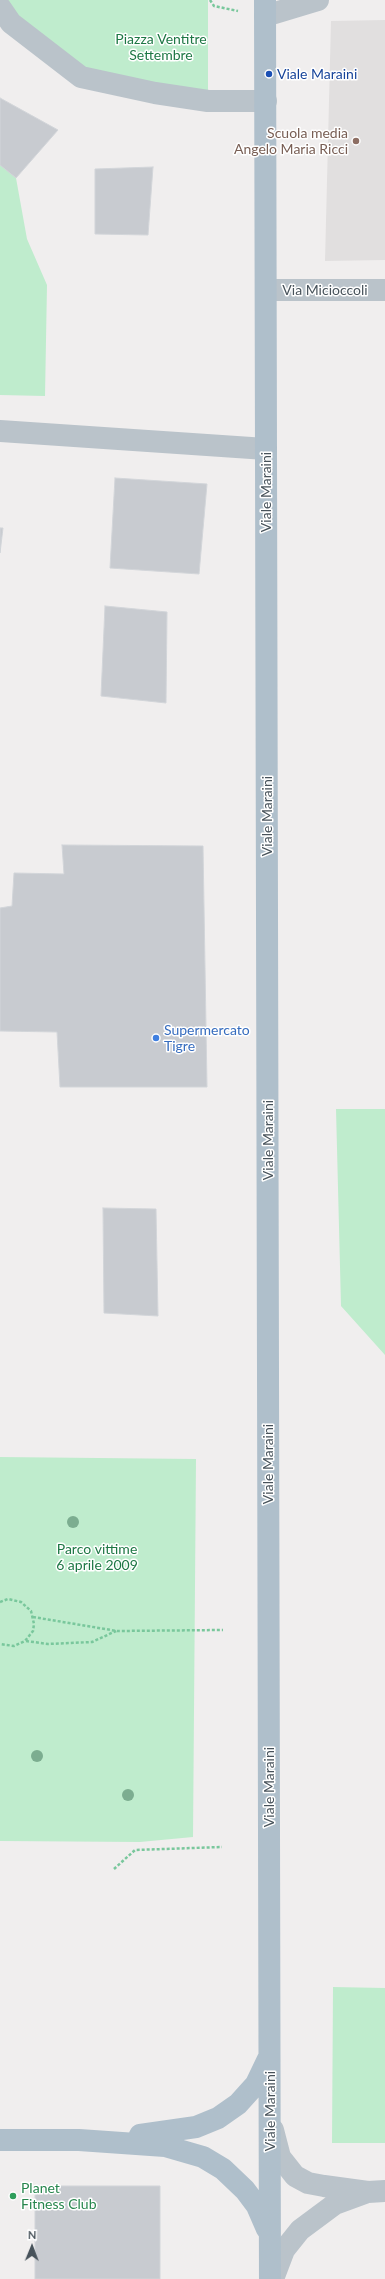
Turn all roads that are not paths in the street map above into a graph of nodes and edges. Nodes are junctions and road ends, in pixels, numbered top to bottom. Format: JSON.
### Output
{"nodes":[{"id":1,"x":318,"y":0,"type":"edge"},
{"id":2,"x":0,"y":8,"type":"edge"},
{"id":3,"x":265,"y":8,"type":"edge"},
{"id":4,"x":266,"y":101,"type":"junction"},
{"id":5,"x":266,"y":290,"type":"junction"},
{"id":6,"x":385,"y":290,"type":"edge"},
{"id":7,"x":0,"y":431,"type":"edge"},
{"id":8,"x":266,"y":449,"type":"junction"},
{"id":9,"x":270,"y":2056,"type":"junction"},
{"id":10,"x":270,"y":2117,"type":"junction"},
{"id":11,"x":0,"y":2140,"type":"edge"},
{"id":12,"x":79,"y":2140,"type":"junction"},
{"id":13,"x":376,"y":2192,"type":"edge"},
{"id":14,"x":270,"y":2234,"type":"junction"},
{"id":15,"x":270,"y":2279,"type":"edge"},
{"id":16,"x":273,"y":2279,"type":"edge"}],
"edges":[{"from":1,"to":3,"type":"street"},
{"from":2,"to":4,"type":"street"},
{"from":3,"to":4,"type":"main road","name":"Viale Maraini"},
{"from":4,"to":5,"type":"main road","name":"Viale Maraini"},
{"from":5,"to":6,"type":"street","name":"Via Micioccoli"},
{"from":5,"to":8,"type":"main road","name":"Viale Maraini"},
{"from":7,"to":8,"type":"street"},
{"from":8,"to":9,"type":"main road","name":"Viale Maraini"},
{"from":9,"to":10,"type":"main road","name":"Viale Maraini"},
{"from":9,"to":12,"type":"main road"},
{"from":10,"to":13,"type":"street"},
{"from":10,"to":14,"type":"main road","name":"Viale Maraini"},
{"from":11,"to":12,"type":"main road"},
{"from":12,"to":14,"type":"main road"},
{"from":13,"to":16,"type":"street"},
{"from":14,"to":15,"type":"main road","name":"Viale Maraini"}]}
